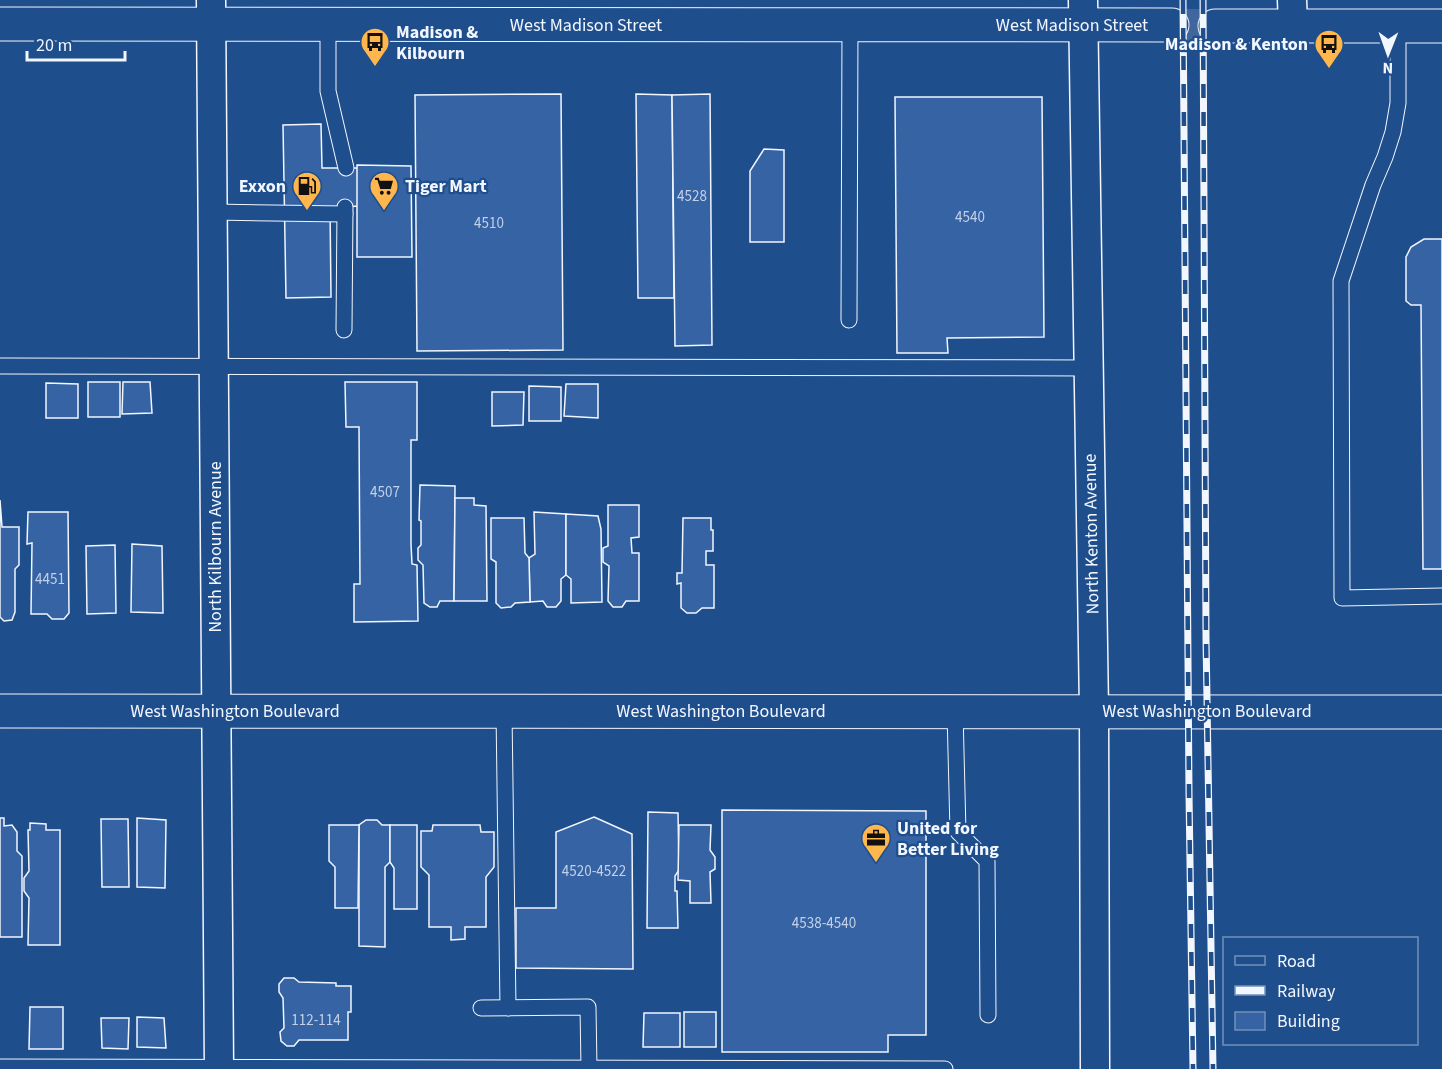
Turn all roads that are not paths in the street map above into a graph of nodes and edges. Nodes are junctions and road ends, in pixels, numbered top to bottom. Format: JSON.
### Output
{"nodes":[{"id":1,"x":211,"y":12,"type":"edge"},
{"id":2,"x":1083,"y":13,"type":"edge"},
{"id":3,"x":1293,"y":13,"type":"edge"},
{"id":4,"x":0,"y":24,"type":"edge"},
{"id":5,"x":328,"y":25,"type":"junction"},
{"id":6,"x":850,"y":25,"type":"junction"},
{"id":7,"x":1172,"y":25,"type":"tunnel mouth"},
{"id":8,"x":1215,"y":26,"type":"tunnel mouth"},
{"id":9,"x":1398,"y":26,"type":"junction"},
{"id":10,"x":1442,"y":26,"type":"edge"},
{"id":11,"x":346,"y":168,"type":"dead end"},
{"id":12,"x":212,"y":212,"type":"junction"},
{"id":13,"x":849,"y":320,"type":"dead end"},
{"id":14,"x":344,"y":330,"type":"dead end"},
{"id":15,"x":0,"y":366,"type":"edge"},
{"id":16,"x":214,"y":367,"type":"junction"},
{"id":17,"x":1088,"y":368,"type":"junction"},
{"id":18,"x":1442,"y":596,"type":"edge"},
{"id":19,"x":216,"y":710,"type":"junction"},
{"id":20,"x":0,"y":711,"type":"edge"},
{"id":21,"x":504,"y":711,"type":"junction"},
{"id":22,"x":955,"y":711,"type":"junction"},
{"id":23,"x":1094,"y":711,"type":"junction"},
{"id":24,"x":1442,"y":712,"type":"edge"},
{"id":25,"x":481,"y":1008,"type":"dead end"},
{"id":26,"x":508,"y":1008,"type":"junction"},
{"id":27,"x":988,"y":1015,"type":"dead end"},
{"id":28,"x":0,"y":1066,"type":"edge"},
{"id":29,"x":219,"y":1068,"type":"edge"},
{"id":30,"x":448,"y":1068,"type":"edge"},
{"id":31,"x":589,"y":1068,"type":"edge"},
{"id":32,"x":945,"y":1069,"type":"edge"},
{"id":33,"x":1085,"y":1069,"type":"edge"},
{"id":34,"x":1095,"y":1069,"type":"edge"}],
"edges":[{"from":1,"to":4,"type":"street","name":"West Madison Street"},
{"from":1,"to":5,"type":"street","name":"West Madison Street"},
{"from":1,"to":12,"type":"street","name":"North Kilbourn Avenue"},
{"from":2,"to":6,"type":"street","name":"West Madison Street"},
{"from":2,"to":7,"type":"street","name":"West Madison Street"},
{"from":2,"to":17,"type":"street","name":"North Kenton Avenue"},
{"from":3,"to":8,"type":"street"},
{"from":3,"to":9,"type":"street"},
{"from":5,"to":6,"type":"street","name":"West Madison Street"},
{"from":5,"to":11,"type":"lane"},
{"from":6,"to":13,"type":"lane"},
{"from":9,"to":10,"type":"street"},
{"from":9,"to":18,"type":"lane"},
{"from":12,"to":14,"type":"lane"},
{"from":12,"to":16,"type":"street","name":"North Kilbourn Avenue"},
{"from":15,"to":16,"type":"lane"},
{"from":16,"to":17,"type":"lane"},
{"from":16,"to":19,"type":"street","name":"North Kilbourn Avenue"},
{"from":17,"to":23,"type":"street","name":"North Kenton Avenue"},
{"from":19,"to":20,"type":"street","name":"West Washington Boulevard"},
{"from":19,"to":21,"type":"street","name":"West Washington Boulevard"},
{"from":19,"to":29,"type":"street","name":"North Kilbourn Avenue"},
{"from":21,"to":22,"type":"street","name":"West Washington Boulevard"},
{"from":21,"to":26,"type":"lane"},
{"from":22,"to":23,"type":"street","name":"West Washington Boulevard"},
{"from":22,"to":27,"type":"lane"},
{"from":23,"to":24,"type":"street","name":"West Washington Boulevard"},
{"from":23,"to":34,"type":"street","name":"North Kenton Avenue"},
{"from":25,"to":26,"type":"lane"},
{"from":26,"to":31,"type":"lane"},
{"from":28,"to":29,"type":"lane"},
{"from":29,"to":30,"type":"lane"},
{"from":30,"to":31,"type":"lane"},
{"from":31,"to":32,"type":"lane"},
{"from":33,"to":34,"type":"lane"}]}
